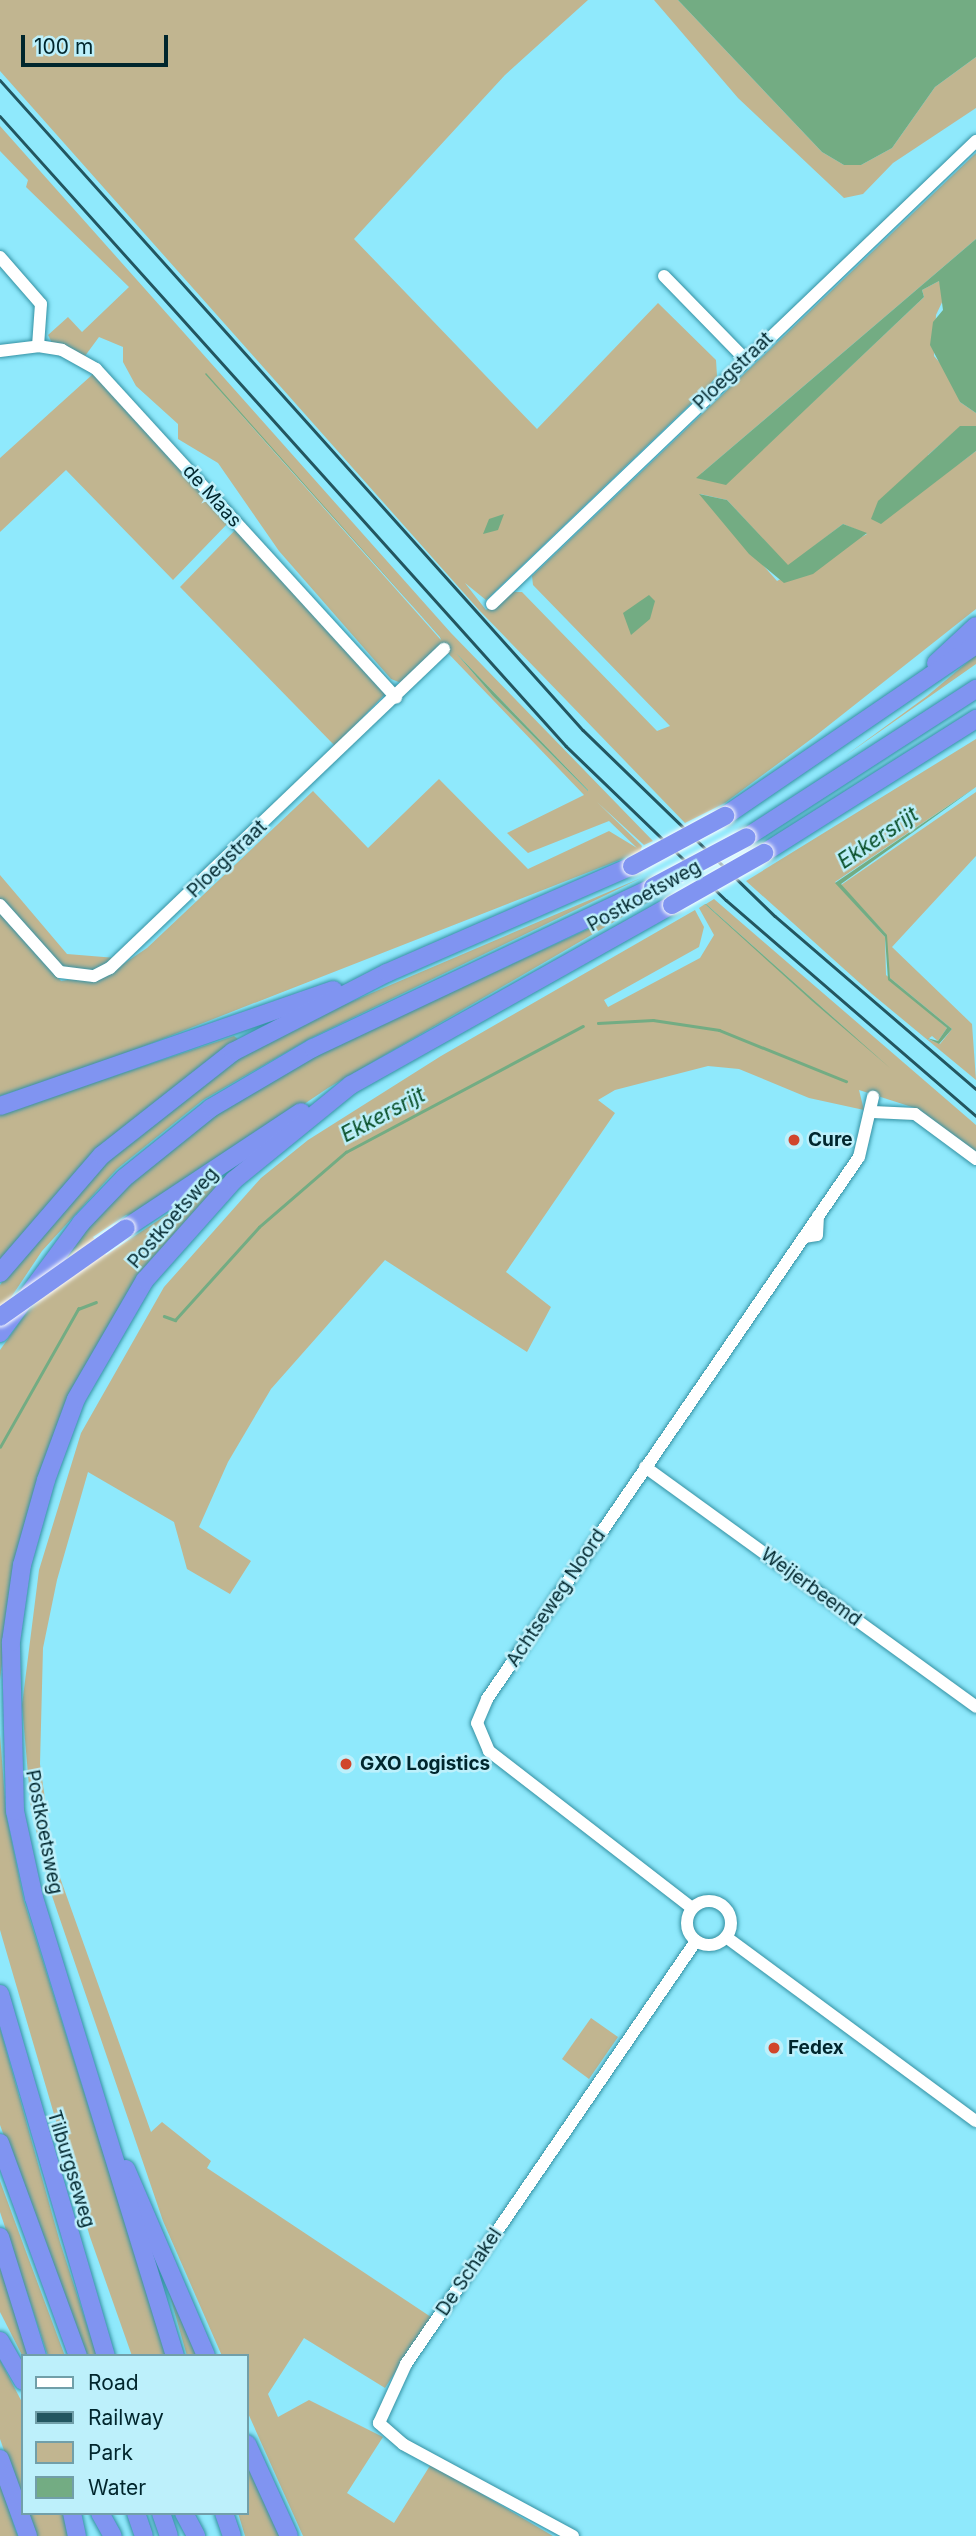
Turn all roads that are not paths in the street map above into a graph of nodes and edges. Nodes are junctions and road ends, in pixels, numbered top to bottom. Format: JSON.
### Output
{"nodes":[{"id":1,"x":976,"y":141,"type":"edge"},
{"id":2,"x":0,"y":257,"type":"edge"},
{"id":3,"x":664,"y":276,"type":"dead end"},
{"id":4,"x":38,"y":346,"type":"junction"},
{"id":5,"x":0,"y":351,"type":"edge"},
{"id":6,"x":745,"y":359,"type":"junction"},
{"id":7,"x":492,"y":604,"type":"dead end"},
{"id":8,"x":976,"y":626,"type":"edge"},
{"id":9,"x":976,"y":645,"type":"edge"},
{"id":10,"x":444,"y":649,"type":"dead end"},
{"id":11,"x":976,"y":689,"type":"edge"},
{"id":12,"x":900,"y":697,"type":"junction"},
{"id":13,"x":396,"y":698,"type":"junction"},
{"id":14,"x":976,"y":719,"type":"edge"},
{"id":15,"x":0,"y":905,"type":"edge"},
{"id":16,"x":387,"y":973,"type":"junction"},
{"id":17,"x":351,"y":1085,"type":"junction"},
{"id":18,"x":873,"y":1097,"type":"dead end"},
{"id":19,"x":0,"y":1107,"type":"edge"},
{"id":20,"x":873,"y":1112,"type":"junction"},
{"id":21,"x":976,"y":1158,"type":"edge"},
{"id":22,"x":0,"y":1273,"type":"edge"},
{"id":23,"x":0,"y":1318,"type":"edge"},
{"id":24,"x":0,"y":1333,"type":"edge"},
{"id":25,"x":645,"y":1468,"type":"junction"},
{"id":26,"x":976,"y":1707,"type":"edge"},
{"id":27,"x":692,"y":1908,"type":"junction"},
{"id":28,"x":726,"y":1937,"type":"junction"},
{"id":29,"x":696,"y":1941,"type":"junction"},
{"id":30,"x":0,"y":1994,"type":"edge"},
{"id":31,"x":103,"y":2117,"type":"junction"},
{"id":32,"x":976,"y":2121,"type":"edge"},
{"id":33,"x":0,"y":2143,"type":"edge"},
{"id":34,"x":0,"y":2237,"type":"edge"},
{"id":35,"x":82,"y":2278,"type":"junction"},
{"id":36,"x":0,"y":2341,"type":"edge"},
{"id":37,"x":36,"y":2354,"type":"edge"},
{"id":38,"x":77,"y":2354,"type":"edge"},
{"id":39,"x":105,"y":2354,"type":"edge"},
{"id":40,"x":114,"y":2354,"type":"edge"},
{"id":41,"x":174,"y":2354,"type":"edge"},
{"id":42,"x":205,"y":2354,"type":"edge"},
{"id":43,"x":21,"y":2378,"type":"edge"},
{"id":44,"x":248,"y":2446,"type":"edge"},
{"id":45,"x":0,"y":2459,"type":"edge"},
{"id":46,"x":72,"y":2515,"type":"edge"},
{"id":47,"x":101,"y":2515,"type":"edge"},
{"id":48,"x":137,"y":2515,"type":"edge"},
{"id":49,"x":162,"y":2515,"type":"edge"},
{"id":50,"x":185,"y":2515,"type":"edge"},
{"id":51,"x":226,"y":2515,"type":"edge"},
{"id":52,"x":28,"y":2536,"type":"edge"},
{"id":53,"x":77,"y":2536,"type":"edge"},
{"id":54,"x":113,"y":2536,"type":"edge"},
{"id":55,"x":144,"y":2536,"type":"edge"},
{"id":56,"x":169,"y":2536,"type":"edge"},
{"id":57,"x":196,"y":2536,"type":"edge"},
{"id":58,"x":232,"y":2536,"type":"edge"},
{"id":59,"x":289,"y":2536,"type":"edge"},
{"id":60,"x":573,"y":2536,"type":"edge"}],
"edges":[{"from":1,"to":6,"type":"street","name":"Ploegstraat"},
{"from":2,"to":4,"type":"street"},
{"from":3,"to":6,"type":"street"},
{"from":4,"to":5,"type":"street","name":"de Maas"},
{"from":4,"to":13,"type":"street","name":"de Maas"},
{"from":6,"to":7,"type":"street","name":"Ploegstraat"},
{"from":8,"to":12,"type":"highway"},
{"from":9,"to":12,"type":"highway","name":"Postkoetsweg"},
{"from":10,"to":13,"type":"street","name":"Ploegstraat"},
{"from":11,"to":24,"type":"highway","name":"Postkoetsweg","bridge":true},
{"from":12,"to":16,"type":"highway","name":"Postkoetsweg","bridge":true},
{"from":13,"to":15,"type":"street","name":"Ploegstraat"},
{"from":14,"to":17,"type":"highway","name":"Postkoetsweg","bridge":true},
{"from":16,"to":19,"type":"highway"},
{"from":16,"to":22,"type":"highway","name":"Postkoetsweg"},
{"from":17,"to":23,"type":"highway","bridge":true},
{"from":17,"to":31,"type":"highway","name":"Postkoetsweg"},
{"from":18,"to":20,"type":"street","name":"Achtseweg Noord"},
{"from":20,"to":21,"type":"street"},
{"from":20,"to":25,"type":"street","name":"Achtseweg Noord"},
{"from":25,"to":26,"type":"street","name":"Weijerbeemd"},
{"from":25,"to":27,"type":"street","name":"Achtseweg Noord"},
{"from":27,"to":28,"type":"street"},
{"from":27,"to":29,"type":"street"},
{"from":28,"to":29,"type":"street"},
{"from":28,"to":32,"type":"street"},
{"from":29,"to":60,"type":"street","name":"De Schakel"},
{"from":30,"to":35,"type":"highway","name":"Tilburgseweg"},
{"from":31,"to":41,"type":"highway","name":"Postkoetsweg"},
{"from":31,"to":42,"type":"highway","name":"Postkoetsweg"},
{"from":33,"to":38,"type":"highway"},
{"from":34,"to":37,"type":"highway"},
{"from":35,"to":39,"type":"highway","name":"Tilburgseweg"},
{"from":35,"to":40,"type":"highway"},
{"from":36,"to":43,"type":"highway"},
{"from":44,"to":59,"type":"highway"},
{"from":45,"to":52,"type":"highway"},
{"from":46,"to":53,"type":"highway"},
{"from":47,"to":54,"type":"highway"},
{"from":48,"to":55,"type":"highway"},
{"from":49,"to":56,"type":"highway"},
{"from":50,"to":57,"type":"highway"},
{"from":51,"to":58,"type":"highway"}]}
